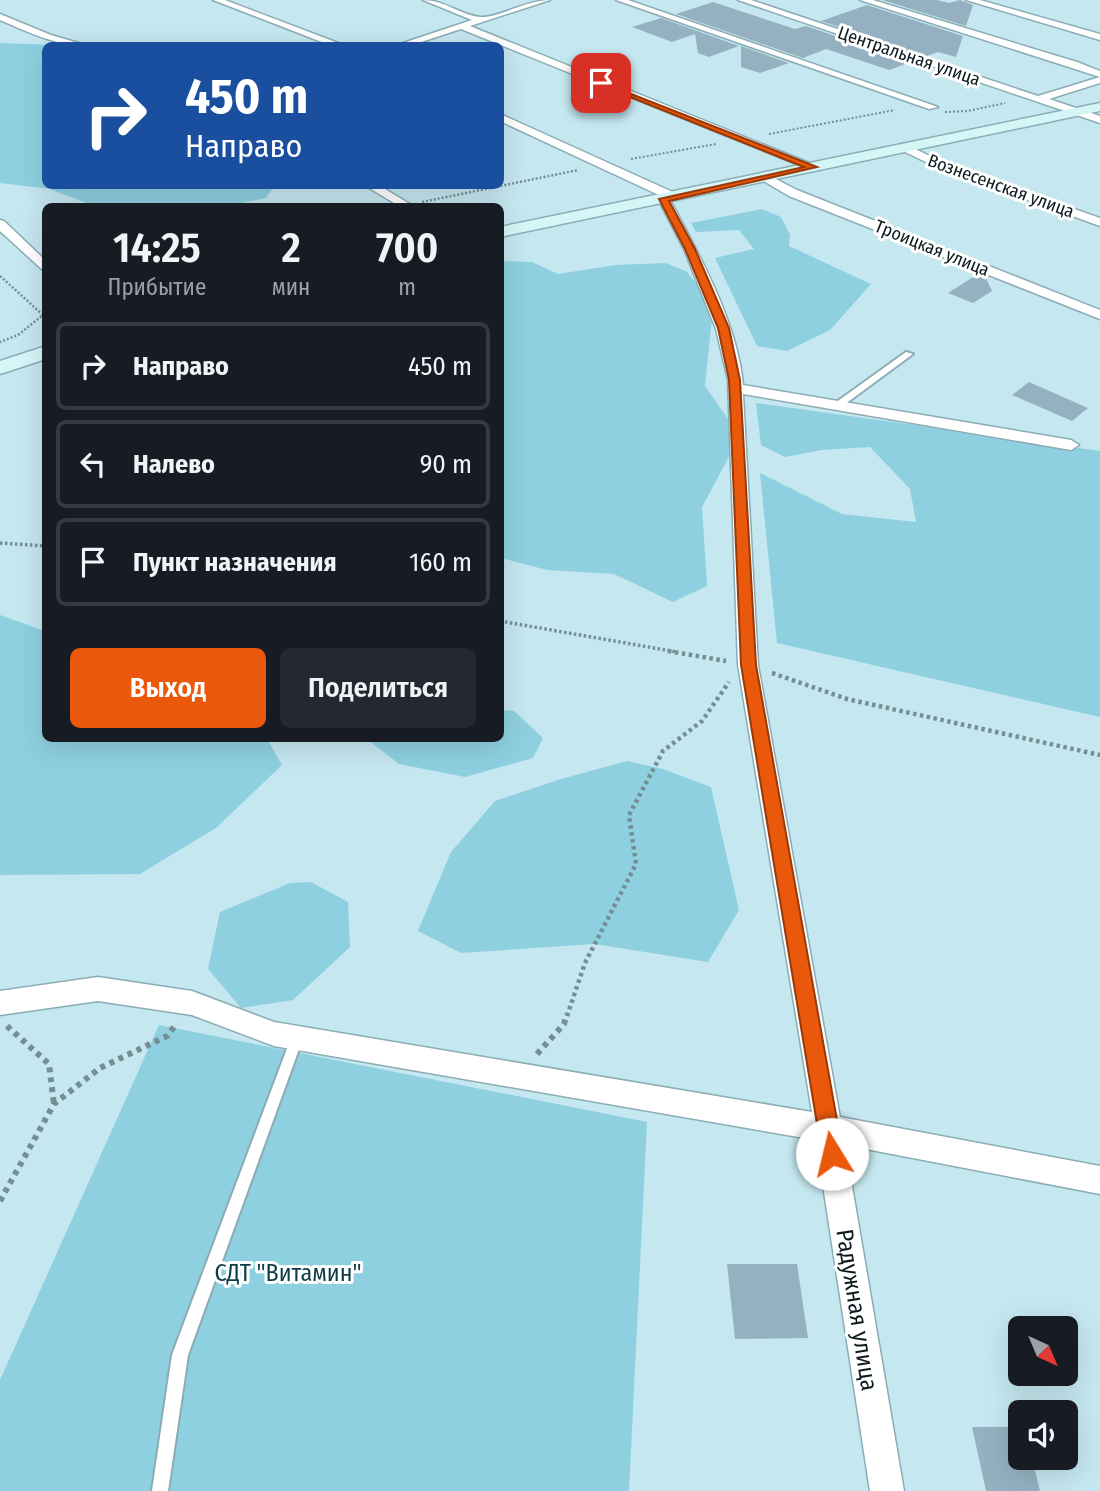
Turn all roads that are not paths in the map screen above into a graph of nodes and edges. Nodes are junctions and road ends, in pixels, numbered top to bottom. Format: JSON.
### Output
{"nodes":[{"id":1,"x":217,"y":0,"type":"edge"},
{"id":2,"x":427,"y":0,"type":"edge"},
{"id":3,"x":546,"y":0,"type":"edge"},
{"id":4,"x":620,"y":0,"type":"edge"},
{"id":5,"x":742,"y":0,"type":"edge"},
{"id":6,"x":864,"y":0,"type":"edge"},
{"id":7,"x":970,"y":0,"type":"edge"},
{"id":8,"x":0,"y":17,"type":"edge"},
{"id":9,"x":480,"y":20,"type":"junction"},
{"id":10,"x":461,"y":26,"type":"junction"},
{"id":11,"x":1100,"y":37,"type":"edge"},
{"id":12,"x":69,"y":42,"type":"edge"},
{"id":13,"x":331,"y":42,"type":"edge"},
{"id":14,"x":411,"y":42,"type":"edge"},
{"id":15,"x":501,"y":42,"type":"edge"},
{"id":16,"x":504,"y":43,"type":"edge"},
{"id":17,"x":1100,"y":74,"type":"edge"},
{"id":18,"x":1100,"y":80,"type":"edge"},
{"id":19,"x":1038,"y":99,"type":"junction"},
{"id":20,"x":933,"y":107,"type":"dead end"},
{"id":21,"x":1100,"y":107,"type":"edge"},
{"id":22,"x":1077,"y":112,"type":"junction"},
{"id":23,"x":504,"y":119,"type":"edge"},
{"id":24,"x":1100,"y":120,"type":"edge"},
{"id":25,"x":904,"y":147,"type":"junction"},
{"id":26,"x":813,"y":167,"type":"junction"},
{"id":27,"x":766,"y":178,"type":"junction"},
{"id":28,"x":377,"y":189,"type":"edge"},
{"id":29,"x":668,"y":198,"type":"junction"},
{"id":30,"x":402,"y":203,"type":"edge"},
{"id":31,"x":1100,"y":222,"type":"edge"},
{"id":32,"x":0,"y":224,"type":"edge"},
{"id":33,"x":504,"y":231,"type":"edge"},
{"id":34,"x":42,"y":265,"type":"edge"},
{"id":35,"x":1100,"y":315,"type":"edge"},
{"id":36,"x":42,"y":353,"type":"edge"},
{"id":37,"x":909,"y":354,"type":"dead end"},
{"id":38,"x":0,"y":368,"type":"edge"},
{"id":39,"x":735,"y":388,"type":"junction"},
{"id":40,"x":838,"y":405,"type":"junction"},
{"id":41,"x":1071,"y":445,"type":"dead end"},
{"id":42,"x":0,"y":1003,"type":"edge"},
{"id":43,"x":297,"y":1038,"type":"junction"},
{"id":44,"x":828,"y":1128,"type":"junction"},
{"id":45,"x":1100,"y":1180,"type":"edge"},
{"id":46,"x":160,"y":1491,"type":"edge"},
{"id":47,"x":887,"y":1491,"type":"edge"}],
"edges":[{"from":1,"to":13,"type":"street"},
{"from":2,"to":9,"type":"street"},
{"from":3,"to":9,"type":"street"},
{"from":4,"to":20,"type":"street"},
{"from":5,"to":19,"type":"street","name":"Центральная улица"},
{"from":6,"to":17,"type":"street"},
{"from":7,"to":11,"type":"street"},
{"from":8,"to":12,"type":"street"},
{"from":9,"to":10,"type":"street"},
{"from":10,"to":14,"type":"street"},
{"from":10,"to":15,"type":"street"},
{"from":16,"to":26,"type":"street"},
{"from":18,"to":19,"type":"street"},
{"from":19,"to":22,"type":"street","name":"Центральная улица"},
{"from":21,"to":22,"type":"street"},
{"from":22,"to":24,"type":"street","name":"Центральная улица"},
{"from":22,"to":25,"type":"street"},
{"from":23,"to":29,"type":"street"},
{"from":25,"to":26,"type":"street"},
{"from":25,"to":31,"type":"street","name":"Вознесенская улица"},
{"from":26,"to":27,"type":"street"},
{"from":27,"to":29,"type":"street"},
{"from":27,"to":35,"type":"street","name":"Троицкая улица"},
{"from":28,"to":30,"type":"street"},
{"from":29,"to":33,"type":"street"},
{"from":29,"to":39,"type":"street","name":"Радужная улица"},
{"from":32,"to":34,"type":"street"},
{"from":36,"to":38,"type":"street"},
{"from":37,"to":40,"type":"lane"},
{"from":39,"to":40,"type":"street"},
{"from":39,"to":44,"type":"street","name":"Радужная улица"},
{"from":40,"to":41,"type":"street"},
{"from":42,"to":43,"type":"street"},
{"from":43,"to":44,"type":"street"},
{"from":43,"to":46,"type":"lane"},
{"from":44,"to":45,"type":"street"},
{"from":44,"to":47,"type":"street","name":"Радужная улица"}]}
